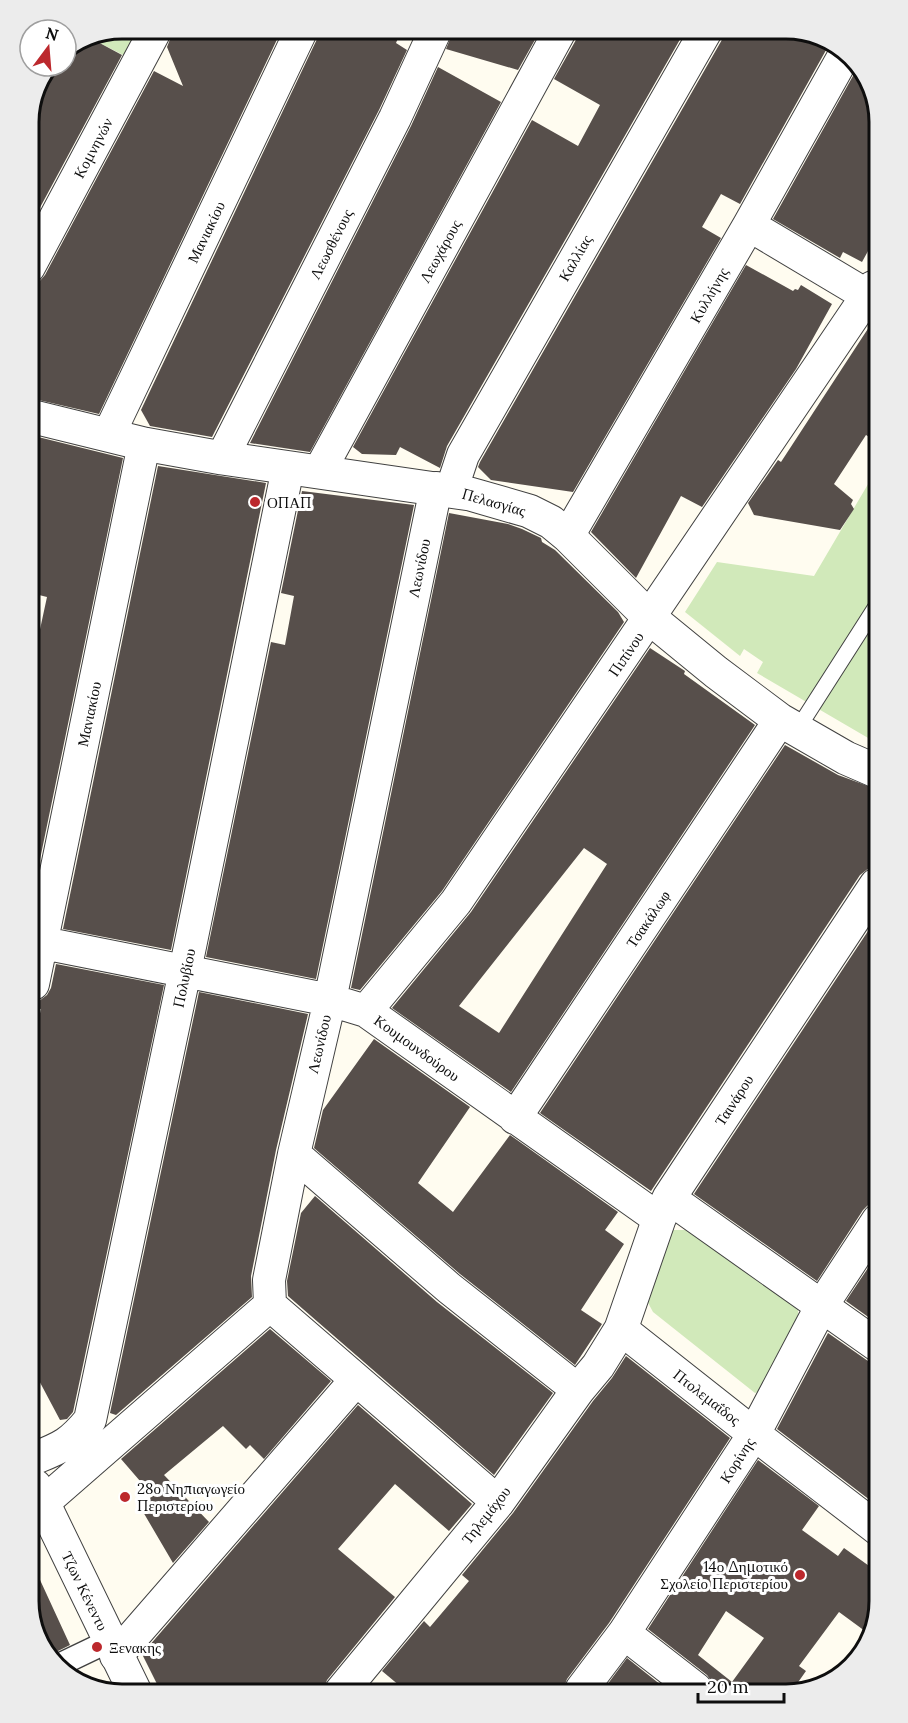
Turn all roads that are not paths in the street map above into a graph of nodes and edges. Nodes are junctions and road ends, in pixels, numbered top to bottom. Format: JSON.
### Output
{"nodes":[{"id":1,"x":150,"y":39,"type":"edge"},
{"id":2,"x":297,"y":39,"type":"edge"},
{"id":3,"x":431,"y":39,"type":"edge"},
{"id":4,"x":555,"y":39,"type":"edge"},
{"id":5,"x":701,"y":39,"type":"edge"},
{"id":6,"x":842,"y":60,"type":"edge"},
{"id":7,"x":749,"y":225,"type":"junction"},
{"id":8,"x":39,"y":248,"type":"edge"},
{"id":9,"x":869,"y":292,"type":"edge"},
{"id":10,"x":869,"y":298,"type":"edge"},
{"id":11,"x":39,"y":418,"type":"edge"},
{"id":12,"x":109,"y":435,"type":"junction"},
{"id":13,"x":144,"y":444,"type":"junction"},
{"id":14,"x":222,"y":458,"type":"junction"},
{"id":15,"x":303,"y":470,"type":"junction"},
{"id":16,"x":443,"y":489,"type":"junction"},
{"id":17,"x":568,"y":536,"type":"junction"},
{"id":18,"x":869,"y":616,"type":"edge"},
{"id":19,"x":650,"y":618,"type":"junction"},
{"id":20,"x":789,"y":725,"type":"junction"},
{"id":21,"x":869,"y":768,"type":"edge"},
{"id":22,"x":869,"y":896,"type":"edge"},
{"id":23,"x":39,"y":933,"type":"edge"},
{"id":24,"x":39,"y":942,"type":"edge"},
{"id":25,"x":185,"y":971,"type":"junction"},
{"id":26,"x":330,"y":1000,"type":"junction"},
{"id":27,"x":366,"y":1011,"type":"junction"},
{"id":28,"x":515,"y":1118,"type":"junction"},
{"id":29,"x":294,"y":1154,"type":"junction"},
{"id":30,"x":664,"y":1209,"type":"junction"},
{"id":31,"x":869,"y":1234,"type":"edge"},
{"id":32,"x":270,"y":1305,"type":"junction"},
{"id":33,"x":821,"y":1307,"type":"junction"},
{"id":34,"x":621,"y":1329,"type":"junction"},
{"id":35,"x":869,"y":1340,"type":"edge"},
{"id":36,"x":356,"y":1380,"type":"junction"},
{"id":37,"x":578,"y":1390,"type":"junction"},
{"id":38,"x":754,"y":1434,"type":"junction"},
{"id":39,"x":39,"y":1456,"type":"edge"},
{"id":40,"x":39,"y":1495,"type":"edge"},
{"id":41,"x":498,"y":1502,"type":"junction"},
{"id":42,"x":869,"y":1522,"type":"edge"},
{"id":43,"x":624,"y":1633,"type":"junction"},
{"id":44,"x":113,"y":1648,"type":"junction"},
{"id":45,"x":66,"y":1663,"type":"edge"},
{"id":46,"x":131,"y":1684,"type":"edge"},
{"id":47,"x":348,"y":1684,"type":"edge"},
{"id":48,"x":585,"y":1684,"type":"edge"},
{"id":49,"x":690,"y":1684,"type":"edge"}],
"edges":[{"from":1,"to":8,"type":"street","name":"Κομνηνών"},
{"from":2,"to":12,"type":"street","name":"Μανιακίου"},
{"from":3,"to":14,"type":"street","name":"Λεωσθένους"},
{"from":4,"to":15,"type":"street","name":"Λεωχάρους"},
{"from":5,"to":16,"type":"street","name":"Καλλίας"},
{"from":6,"to":7,"type":"street","name":"Κυλλήνης"},
{"from":7,"to":9,"type":"street"},
{"from":7,"to":17,"type":"street","name":"Κυλλήνης"},
{"from":10,"to":19,"type":"street","name":"Πιπίνου"},
{"from":11,"to":12,"type":"street","name":"Πελασγίας"},
{"from":12,"to":13,"type":"street","name":"Πελασγίας"},
{"from":13,"to":14,"type":"street","name":"Πελασγίας"},
{"from":13,"to":23,"type":"street","name":"Μανιακίου"},
{"from":14,"to":15,"type":"street","name":"Πελασγίας"},
{"from":15,"to":16,"type":"street","name":"Πελασγίας"},
{"from":15,"to":25,"type":"street","name":"Πολυβίου"},
{"from":16,"to":17,"type":"street","name":"Πελασγίας"},
{"from":16,"to":26,"type":"street","name":"Λεωνίδου"},
{"from":17,"to":19,"type":"street","name":"Πελασγίας"},
{"from":18,"to":20,"type":"lane"},
{"from":19,"to":20,"type":"street","name":"Πελασγίας"},
{"from":19,"to":27,"type":"street","name":"Πιπίνου"},
{"from":20,"to":21,"type":"street","name":"Πελασγίας"},
{"from":20,"to":28,"type":"street","name":"Τσακάλωφ"},
{"from":22,"to":30,"type":"street","name":"Ταινάρου"},
{"from":24,"to":25,"type":"street","name":"Κουμουνδούρου"},
{"from":25,"to":26,"type":"street","name":"Κουμουνδούρου"},
{"from":25,"to":39,"type":"street","name":"Πολυβίου"},
{"from":26,"to":27,"type":"street","name":"Κουμουνδούρου"},
{"from":26,"to":29,"type":"street","name":"Λεωνίδου"},
{"from":27,"to":28,"type":"street","name":"Κουμουνδούρου"},
{"from":28,"to":30,"type":"street","name":"Κουμουνδούρου"},
{"from":29,"to":32,"type":"street","name":"Λεωνίδου"},
{"from":29,"to":37,"type":"street"},
{"from":30,"to":33,"type":"street","name":"Κουμουνδούρου"},
{"from":30,"to":34,"type":"street","name":"Ταινάρου"},
{"from":31,"to":33,"type":"street","name":"Κορίνης"},
{"from":32,"to":36,"type":"street"},
{"from":32,"to":40,"type":"street"},
{"from":33,"to":35,"type":"street","name":"Κουμουνδούρου"},
{"from":33,"to":38,"type":"street","name":"Κορίνης"},
{"from":34,"to":37,"type":"street","name":"Τηλεμάχου"},
{"from":34,"to":38,"type":"street","name":"Πτολεμαΐδος"},
{"from":36,"to":41,"type":"street"},
{"from":36,"to":44,"type":"street"},
{"from":37,"to":41,"type":"street","name":"Τηλεμάχου"},
{"from":38,"to":42,"type":"street","name":"Πτολεμαΐδος"},
{"from":38,"to":43,"type":"street","name":"Κορίνης"},
{"from":40,"to":44,"type":"street","name":"Τζων Κένεντυ"},
{"from":41,"to":47,"type":"street","name":"Τηλεμάχου"},
{"from":43,"to":48,"type":"street","name":"Κορίνης"},
{"from":43,"to":49,"type":"street"},
{"from":44,"to":45,"type":"street"},
{"from":44,"to":46,"type":"street","name":"Τζων Κένεντυ"}]}
